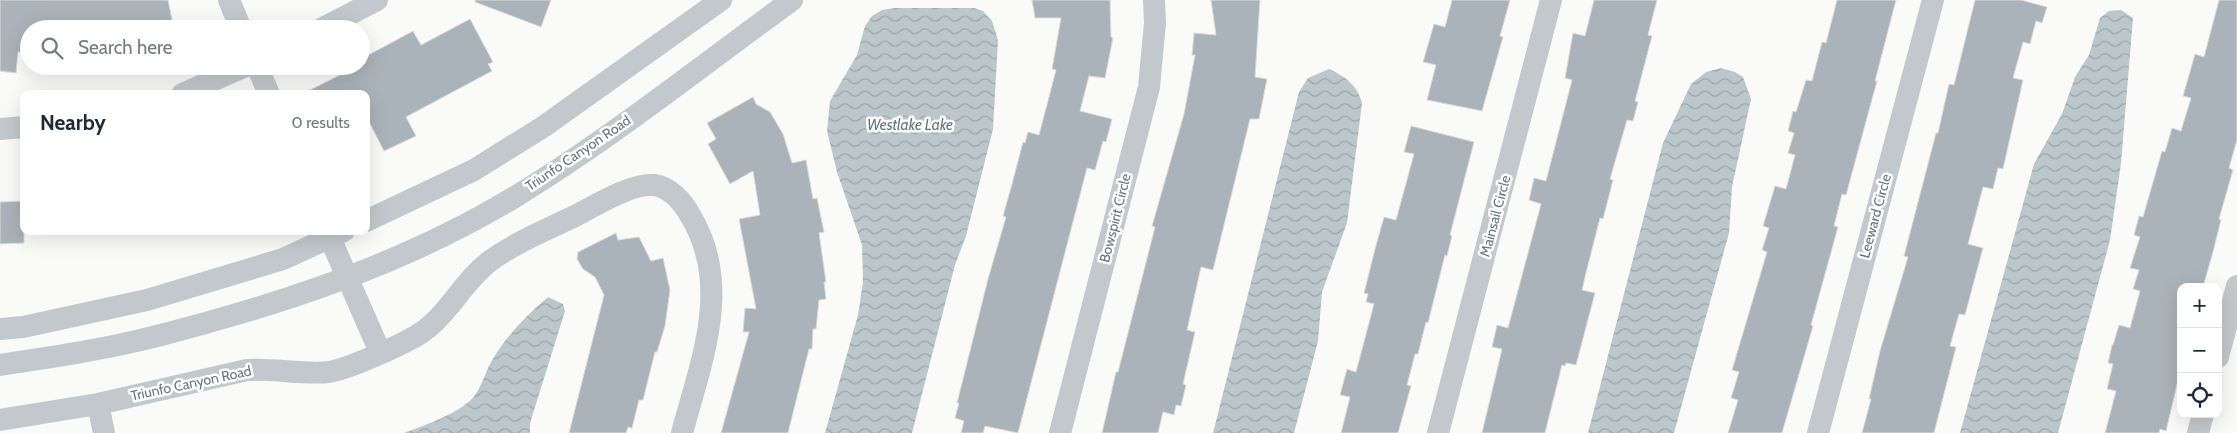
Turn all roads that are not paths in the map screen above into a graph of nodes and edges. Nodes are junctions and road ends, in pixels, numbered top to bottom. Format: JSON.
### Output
{"nodes":[{"id":1,"x":229,"y":0,"type":"edge"},
{"id":2,"x":377,"y":0,"type":"edge"},
{"id":3,"x":721,"y":0,"type":"edge"},
{"id":4,"x":792,"y":0,"type":"edge"},
{"id":5,"x":1154,"y":0,"type":"edge"},
{"id":6,"x":1551,"y":0,"type":"edge"},
{"id":7,"x":1933,"y":0,"type":"edge"},
{"id":8,"x":237,"y":20,"type":"edge"},
{"id":9,"x":338,"y":20,"type":"edge"},
{"id":10,"x":225,"y":75,"type":"edge"},
{"id":11,"x":262,"y":75,"type":"edge"},
{"id":12,"x":191,"y":90,"type":"edge"},
{"id":13,"x":267,"y":90,"type":"edge"},
{"id":14,"x":20,"y":127,"type":"edge"},
{"id":15,"x":0,"y":129,"type":"edge"},
{"id":16,"x":370,"y":219,"type":"edge"},
{"id":17,"x":330,"y":235,"type":"edge"},
{"id":18,"x":335,"y":235,"type":"edge"},
{"id":19,"x":347,"y":278,"type":"junction"},
{"id":20,"x":2237,"y":286,"type":"edge"},
{"id":21,"x":0,"y":329,"type":"edge"},
{"id":22,"x":2222,"y":342,"type":"edge"},
{"id":23,"x":380,"y":352,"type":"junction"},
{"id":24,"x":0,"y":365,"type":"edge"},
{"id":25,"x":98,"y":404,"type":"junction"},
{"id":26,"x":2202,"y":418,"type":"edge"},
{"id":27,"x":0,"y":420,"type":"edge"},
{"id":28,"x":104,"y":433,"type":"edge"},
{"id":29,"x":682,"y":433,"type":"edge"},
{"id":30,"x":1060,"y":433,"type":"edge"},
{"id":31,"x":1438,"y":433,"type":"edge"},
{"id":32,"x":1818,"y":433,"type":"edge"},
{"id":33,"x":2198,"y":433,"type":"edge"}],
"edges":[{"from":1,"to":8,"type":"street"},
{"from":2,"to":9,"type":"street"},
{"from":3,"to":16,"type":"street"},
{"from":4,"to":19,"type":"street","name":"Triunfo Canyon Road"},
{"from":5,"to":30,"type":"street","name":"Bowspirit Circle"},
{"from":6,"to":31,"type":"street","name":"Mainsail Circle"},
{"from":7,"to":32,"type":"street","name":"Leeward Circle"},
{"from":10,"to":12,"type":"street"},
{"from":11,"to":13,"type":"street"},
{"from":14,"to":15,"type":"street"},
{"from":17,"to":21,"type":"street"},
{"from":18,"to":19,"type":"street"},
{"from":19,"to":23,"type":"street"},
{"from":19,"to":24,"type":"street","name":"Triunfo Canyon Road"},
{"from":20,"to":22,"type":"street"},
{"from":23,"to":25,"type":"street","name":"Triunfo Canyon Road"},
{"from":23,"to":29,"type":"street","name":"Triunfo Canyon Road"},
{"from":25,"to":27,"type":"street","name":"Triunfo Canyon Road"},
{"from":25,"to":28,"type":"street"},
{"from":26,"to":33,"type":"street"}]}
